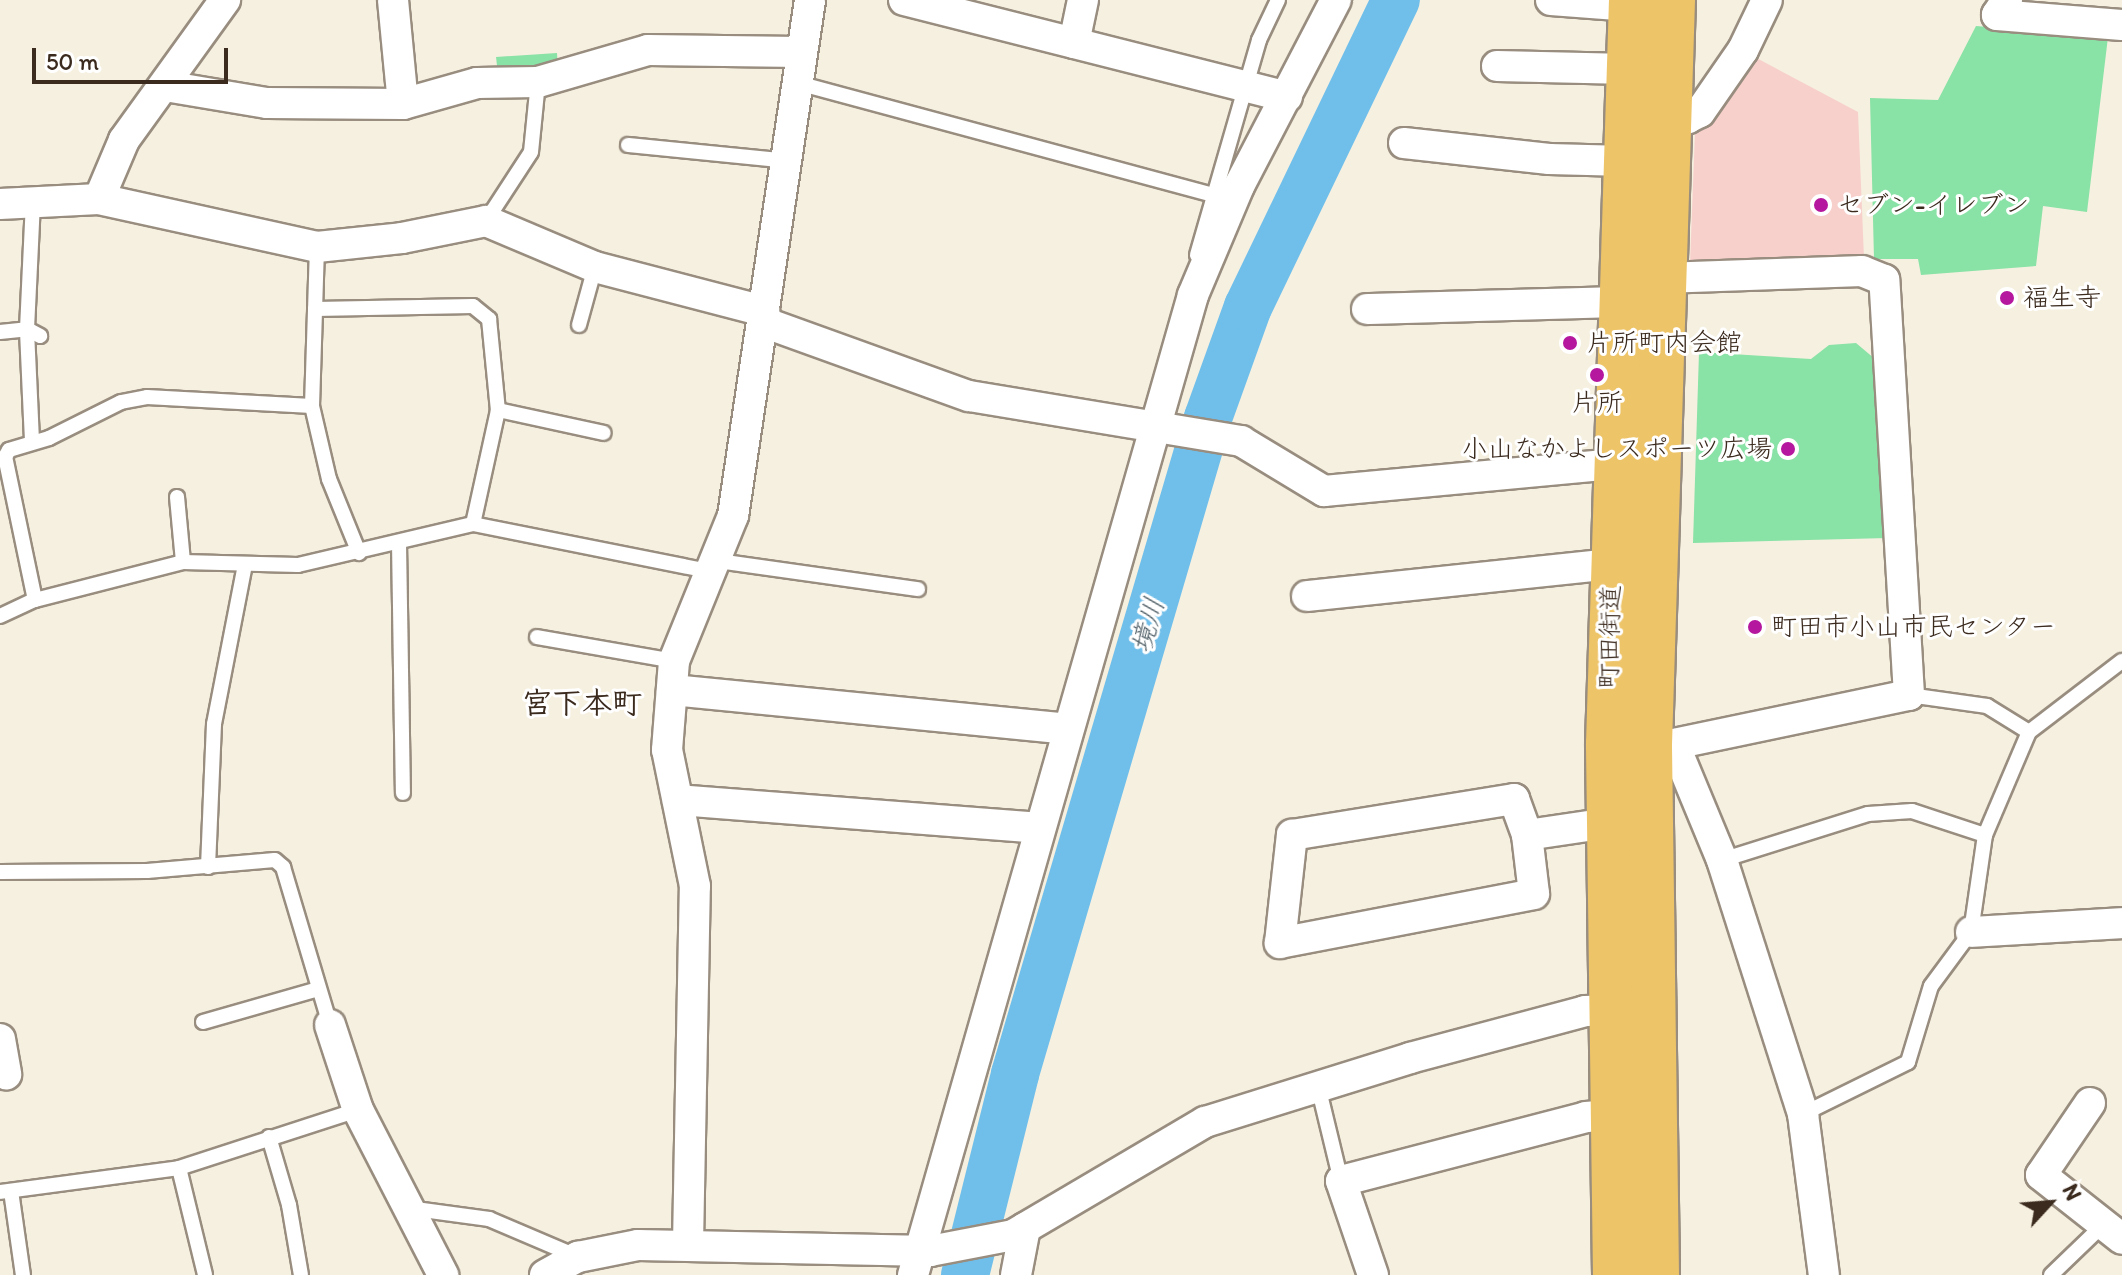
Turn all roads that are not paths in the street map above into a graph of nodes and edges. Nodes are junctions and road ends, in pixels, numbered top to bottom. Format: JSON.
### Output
{"nodes":[{"id":1,"x":225,"y":0,"type":"edge"},
{"id":2,"x":393,"y":0,"type":"edge"},
{"id":3,"x":810,"y":0,"type":"edge"},
{"id":4,"x":904,"y":0,"type":"edge"},
{"id":5,"x":1083,"y":0,"type":"edge"},
{"id":6,"x":1278,"y":0,"type":"edge"},
{"id":7,"x":1336,"y":0,"type":"edge"},
{"id":8,"x":1551,"y":0,"type":"edge"},
{"id":9,"x":1767,"y":0,"type":"edge"},
{"id":10,"x":2007,"y":0,"type":"edge"},
{"id":11,"x":1645,"y":2,"type":"edge"},
{"id":12,"x":2122,"y":25,"type":"edge"},
{"id":13,"x":1074,"y":43,"type":"junction"},
{"id":14,"x":800,"y":52,"type":"junction"},
{"id":15,"x":1497,"y":66,"type":"dead end"},
{"id":16,"x":1629,"y":69,"type":"junction"},
{"id":17,"x":538,"y":82,"type":"junction"},
{"id":18,"x":798,"y":83,"type":"junction"},
{"id":19,"x":165,"y":86,"type":"junction"},
{"id":20,"x":1246,"y":86,"type":"junction"},
{"id":21,"x":1287,"y":97,"type":"junction"},
{"id":22,"x":403,"y":104,"type":"junction"},
{"id":23,"x":1648,"y":117,"type":"junction"},
{"id":24,"x":1404,"y":143,"type":"dead end"},
{"id":25,"x":628,"y":145,"type":"dead end"},
{"id":26,"x":787,"y":161,"type":"junction"},
{"id":27,"x":1626,"y":161,"type":"junction"},
{"id":28,"x":1210,"y":194,"type":"junction"},
{"id":29,"x":99,"y":199,"type":"junction"},
{"id":30,"x":33,"y":201,"type":"junction"},
{"id":31,"x":0,"y":204,"type":"edge"},
{"id":32,"x":486,"y":221,"type":"junction"},
{"id":33,"x":317,"y":247,"type":"junction"},
{"id":34,"x":595,"y":267,"type":"junction"},
{"id":35,"x":1663,"y":278,"type":"junction"},
{"id":36,"x":1193,"y":295,"type":"junction"},
{"id":37,"x":1621,"y":302,"type":"junction"},
{"id":38,"x":315,"y":309,"type":"junction"},
{"id":39,"x":1367,"y":309,"type":"dead end"},
{"id":40,"x":763,"y":316,"type":"junction"},
{"id":41,"x":579,"y":325,"type":"dead end"},
{"id":42,"x":0,"y":332,"type":"edge"},
{"id":43,"x":34,"y":332,"type":"junction"},
{"id":44,"x":312,"y":406,"type":"junction"},
{"id":45,"x":498,"y":410,"type":"junction"},
{"id":46,"x":1160,"y":428,"type":"junction"},
{"id":47,"x":604,"y":433,"type":"dead end"},
{"id":48,"x":32,"y":441,"type":"junction"},
{"id":49,"x":1616,"y":464,"type":"junction"},
{"id":50,"x":177,"y":497,"type":"dead end"},
{"id":51,"x":473,"y":524,"type":"junction"},
{"id":52,"x":399,"y":543,"type":"junction"},
{"id":53,"x":359,"y":553,"type":"junction"},
{"id":54,"x":183,"y":562,"type":"junction"},
{"id":55,"x":1633,"y":562,"type":"junction"},
{"id":56,"x":245,"y":565,"type":"junction"},
{"id":57,"x":716,"y":566,"type":"junction"},
{"id":58,"x":918,"y":589,"type":"dead end"},
{"id":59,"x":1307,"y":596,"type":"dead end"},
{"id":60,"x":35,"y":600,"type":"junction"},
{"id":61,"x":0,"y":616,"type":"edge"},
{"id":62,"x":537,"y":637,"type":"dead end"},
{"id":63,"x":2122,"y":661,"type":"edge"},
{"id":64,"x":673,"y":676,"type":"junction"},
{"id":65,"x":1909,"y":695,"type":"junction"},
{"id":66,"x":1067,"y":729,"type":"junction"},
{"id":67,"x":2029,"y":732,"type":"junction"},
{"id":68,"x":1608,"y":744,"type":"junction"},
{"id":69,"x":1662,"y":744,"type":"junction"},
{"id":70,"x":403,"y":793,"type":"dead end"},
{"id":71,"x":678,"y":800,"type":"junction"},
{"id":72,"x":1608,"y":823,"type":"junction"},
{"id":73,"x":1039,"y":828,"type":"junction"},
{"id":74,"x":1527,"y":835,"type":"junction"},
{"id":75,"x":1985,"y":835,"type":"junction"},
{"id":76,"x":1722,"y":860,"type":"junction"},
{"id":77,"x":208,"y":867,"type":"junction"},
{"id":78,"x":0,"y":872,"type":"edge"},
{"id":79,"x":2122,"y":923,"type":"edge"},
{"id":80,"x":1971,"y":932,"type":"junction"},
{"id":81,"x":318,"y":989,"type":"junction"},
{"id":82,"x":1609,"y":1010,"type":"junction"},
{"id":83,"x":203,"y":1022,"type":"dead end"},
{"id":84,"x":330,"y":1025,"type":"joint"},
{"id":85,"x":0,"y":1039,"type":"edge"},
{"id":86,"x":6,"y":1074,"type":"dead end"},
{"id":87,"x":1318,"y":1086,"type":"junction"},
{"id":88,"x":2090,"y":1103,"type":"dead end"},
{"id":89,"x":358,"y":1110,"type":"junction"},
{"id":90,"x":1803,"y":1114,"type":"junction"},
{"id":91,"x":1610,"y":1115,"type":"junction"},
{"id":92,"x":269,"y":1137,"type":"junction"},
{"id":93,"x":179,"y":1168,"type":"junction"},
{"id":94,"x":1341,"y":1181,"type":"junction"},
{"id":95,"x":6,"y":1192,"type":"edge"},
{"id":96,"x":407,"y":1208,"type":"junction"},
{"id":97,"x":1019,"y":1231,"type":"junction"},
{"id":98,"x":2112,"y":1232,"type":"edge"},
{"id":99,"x":688,"y":1244,"type":"junction"},
{"id":100,"x":578,"y":1257,"type":"junction"},
{"id":101,"x":921,"y":1259,"type":"edge"},
{"id":102,"x":740,"y":1261,"type":"edge"},
{"id":103,"x":1015,"y":1270,"type":"edge"},
{"id":104,"x":23,"y":1275,"type":"edge"},
{"id":105,"x":205,"y":1275,"type":"edge"},
{"id":106,"x":301,"y":1275,"type":"edge"},
{"id":107,"x":443,"y":1275,"type":"edge"},
{"id":108,"x":545,"y":1275,"type":"edge"},
{"id":109,"x":1373,"y":1275,"type":"edge"},
{"id":110,"x":1615,"y":1275,"type":"edge"},
{"id":111,"x":1657,"y":1275,"type":"edge"},
{"id":112,"x":1824,"y":1275,"type":"edge"},
{"id":113,"x":2051,"y":1275,"type":"edge"}],
"edges":[{"from":1,"to":19,"type":"street"},
{"from":2,"to":22,"type":"street"},
{"from":3,"to":14,"type":"street"},
{"from":4,"to":13,"type":"street"},
{"from":5,"to":13,"type":"street"},
{"from":6,"to":20,"type":"lane"},
{"from":7,"to":21,"type":"street"},
{"from":8,"to":11,"type":"street"},
{"from":9,"to":23,"type":"street"},
{"from":10,"to":12,"type":"street"},
{"from":11,"to":16,"type":"main road","name":"町田街道"},
{"from":11,"to":23,"type":"main road","name":"町田街道"},
{"from":13,"to":20,"type":"street"},
{"from":14,"to":17,"type":"street"},
{"from":14,"to":18,"type":"street"},
{"from":15,"to":16,"type":"street"},
{"from":16,"to":23,"type":"main road","name":"町田街道"},
{"from":17,"to":22,"type":"street"},
{"from":17,"to":32,"type":"lane"},
{"from":18,"to":26,"type":"street"},
{"from":18,"to":28,"type":"lane"},
{"from":19,"to":22,"type":"street"},
{"from":19,"to":29,"type":"street"},
{"from":20,"to":21,"type":"street"},
{"from":20,"to":28,"type":"lane"},
{"from":21,"to":36,"type":"street"},
{"from":23,"to":27,"type":"main road","name":"町田街道"},
{"from":23,"to":35,"type":"main road","name":"町田街道"},
{"from":24,"to":27,"type":"street"},
{"from":25,"to":26,"type":"lane"},
{"from":26,"to":40,"type":"street"},
{"from":27,"to":37,"type":"main road","name":"町田街道"},
{"from":28,"to":36,"type":"lane"},
{"from":29,"to":30,"type":"street"},
{"from":29,"to":33,"type":"street"},
{"from":30,"to":31,"type":"street"},
{"from":30,"to":43,"type":"lane"},
{"from":32,"to":33,"type":"street"},
{"from":32,"to":34,"type":"street"},
{"from":33,"to":38,"type":"lane"},
{"from":34,"to":40,"type":"street"},
{"from":34,"to":41,"type":"lane"},
{"from":35,"to":55,"type":"main road","name":"町田街道"},
{"from":35,"to":65,"type":"street"},
{"from":36,"to":46,"type":"street"},
{"from":37,"to":39,"type":"street"},
{"from":37,"to":49,"type":"main road","name":"町田街道"},
{"from":38,"to":44,"type":"lane"},
{"from":38,"to":45,"type":"lane"},
{"from":40,"to":46,"type":"street"},
{"from":40,"to":57,"type":"street"},
{"from":42,"to":43,"type":"lane"},
{"from":43,"to":48,"type":"lane"},
{"from":44,"to":48,"type":"lane"},
{"from":44,"to":53,"type":"lane"},
{"from":45,"to":47,"type":"lane"},
{"from":45,"to":51,"type":"lane"},
{"from":46,"to":49,"type":"street"},
{"from":46,"to":66,"type":"street"},
{"from":48,"to":60,"type":"lane"},
{"from":49,"to":55,"type":"main road","name":"町田街道"},
{"from":50,"to":54,"type":"lane"},
{"from":51,"to":52,"type":"lane"},
{"from":51,"to":57,"type":"lane"},
{"from":52,"to":53,"type":"lane"},
{"from":52,"to":70,"type":"lane"},
{"from":53,"to":56,"type":"lane"},
{"from":54,"to":56,"type":"lane"},
{"from":54,"to":60,"type":"lane"},
{"from":55,"to":59,"type":"street"},
{"from":55,"to":68,"type":"main road","name":"町田街道"},
{"from":55,"to":69,"type":"main road","name":"町田街道"},
{"from":56,"to":77,"type":"lane"},
{"from":57,"to":58,"type":"lane"},
{"from":57,"to":64,"type":"street"},
{"from":60,"to":61,"type":"lane"},
{"from":62,"to":64,"type":"lane"},
{"from":63,"to":67,"type":"lane"},
{"from":64,"to":66,"type":"street"},
{"from":64,"to":71,"type":"street"},
{"from":65,"to":67,"type":"lane"},
{"from":65,"to":69,"type":"street"},
{"from":66,"to":73,"type":"street"},
{"from":67,"to":75,"type":"lane"},
{"from":68,"to":69,"type":"street"},
{"from":68,"to":72,"type":"main road","name":"町田街道"},
{"from":69,"to":76,"type":"street"},
{"from":69,"to":111,"type":"main road","name":"町田街道"},
{"from":71,"to":73,"type":"street"},
{"from":71,"to":99,"type":"street"},
{"from":72,"to":74,"type":"street"},
{"from":72,"to":82,"type":"main road","name":"町田街道"},
{"from":73,"to":101,"type":"street"},
{"from":74,"to":74,"type":"street"},
{"from":75,"to":76,"type":"lane"},
{"from":75,"to":80,"type":"lane"},
{"from":76,"to":90,"type":"street"},
{"from":77,"to":78,"type":"lane"},
{"from":77,"to":81,"type":"lane"},
{"from":79,"to":80,"type":"street"},
{"from":80,"to":90,"type":"lane"},
{"from":81,"to":83,"type":"lane"},
{"from":81,"to":84,"type":"lane"},
{"from":82,"to":87,"type":"street"},
{"from":82,"to":91,"type":"main road","name":"町田街道"},
{"from":84,"to":89,"type":"street"},
{"from":85,"to":86,"type":"street"},
{"from":87,"to":94,"type":"lane"},
{"from":87,"to":97,"type":"street"},
{"from":88,"to":98,"type":"street"},
{"from":89,"to":92,"type":"lane"},
{"from":89,"to":96,"type":"street"},
{"from":90,"to":112,"type":"street"},
{"from":91,"to":94,"type":"street"},
{"from":91,"to":110,"type":"main road","name":"町田街道"},
{"from":92,"to":93,"type":"lane"},
{"from":92,"to":106,"type":"lane"},
{"from":93,"to":95,"type":"lane"},
{"from":93,"to":105,"type":"lane"},
{"from":94,"to":109,"type":"street"},
{"from":95,"to":104,"type":"lane"},
{"from":96,"to":100,"type":"lane"},
{"from":96,"to":107,"type":"street"},
{"from":97,"to":101,"type":"street"},
{"from":97,"to":103,"type":"street"},
{"from":98,"to":113,"type":"lane"},
{"from":99,"to":100,"type":"street"},
{"from":99,"to":102,"type":"street"},
{"from":100,"to":108,"type":"street"},
{"from":101,"to":102,"type":"street"}]}
